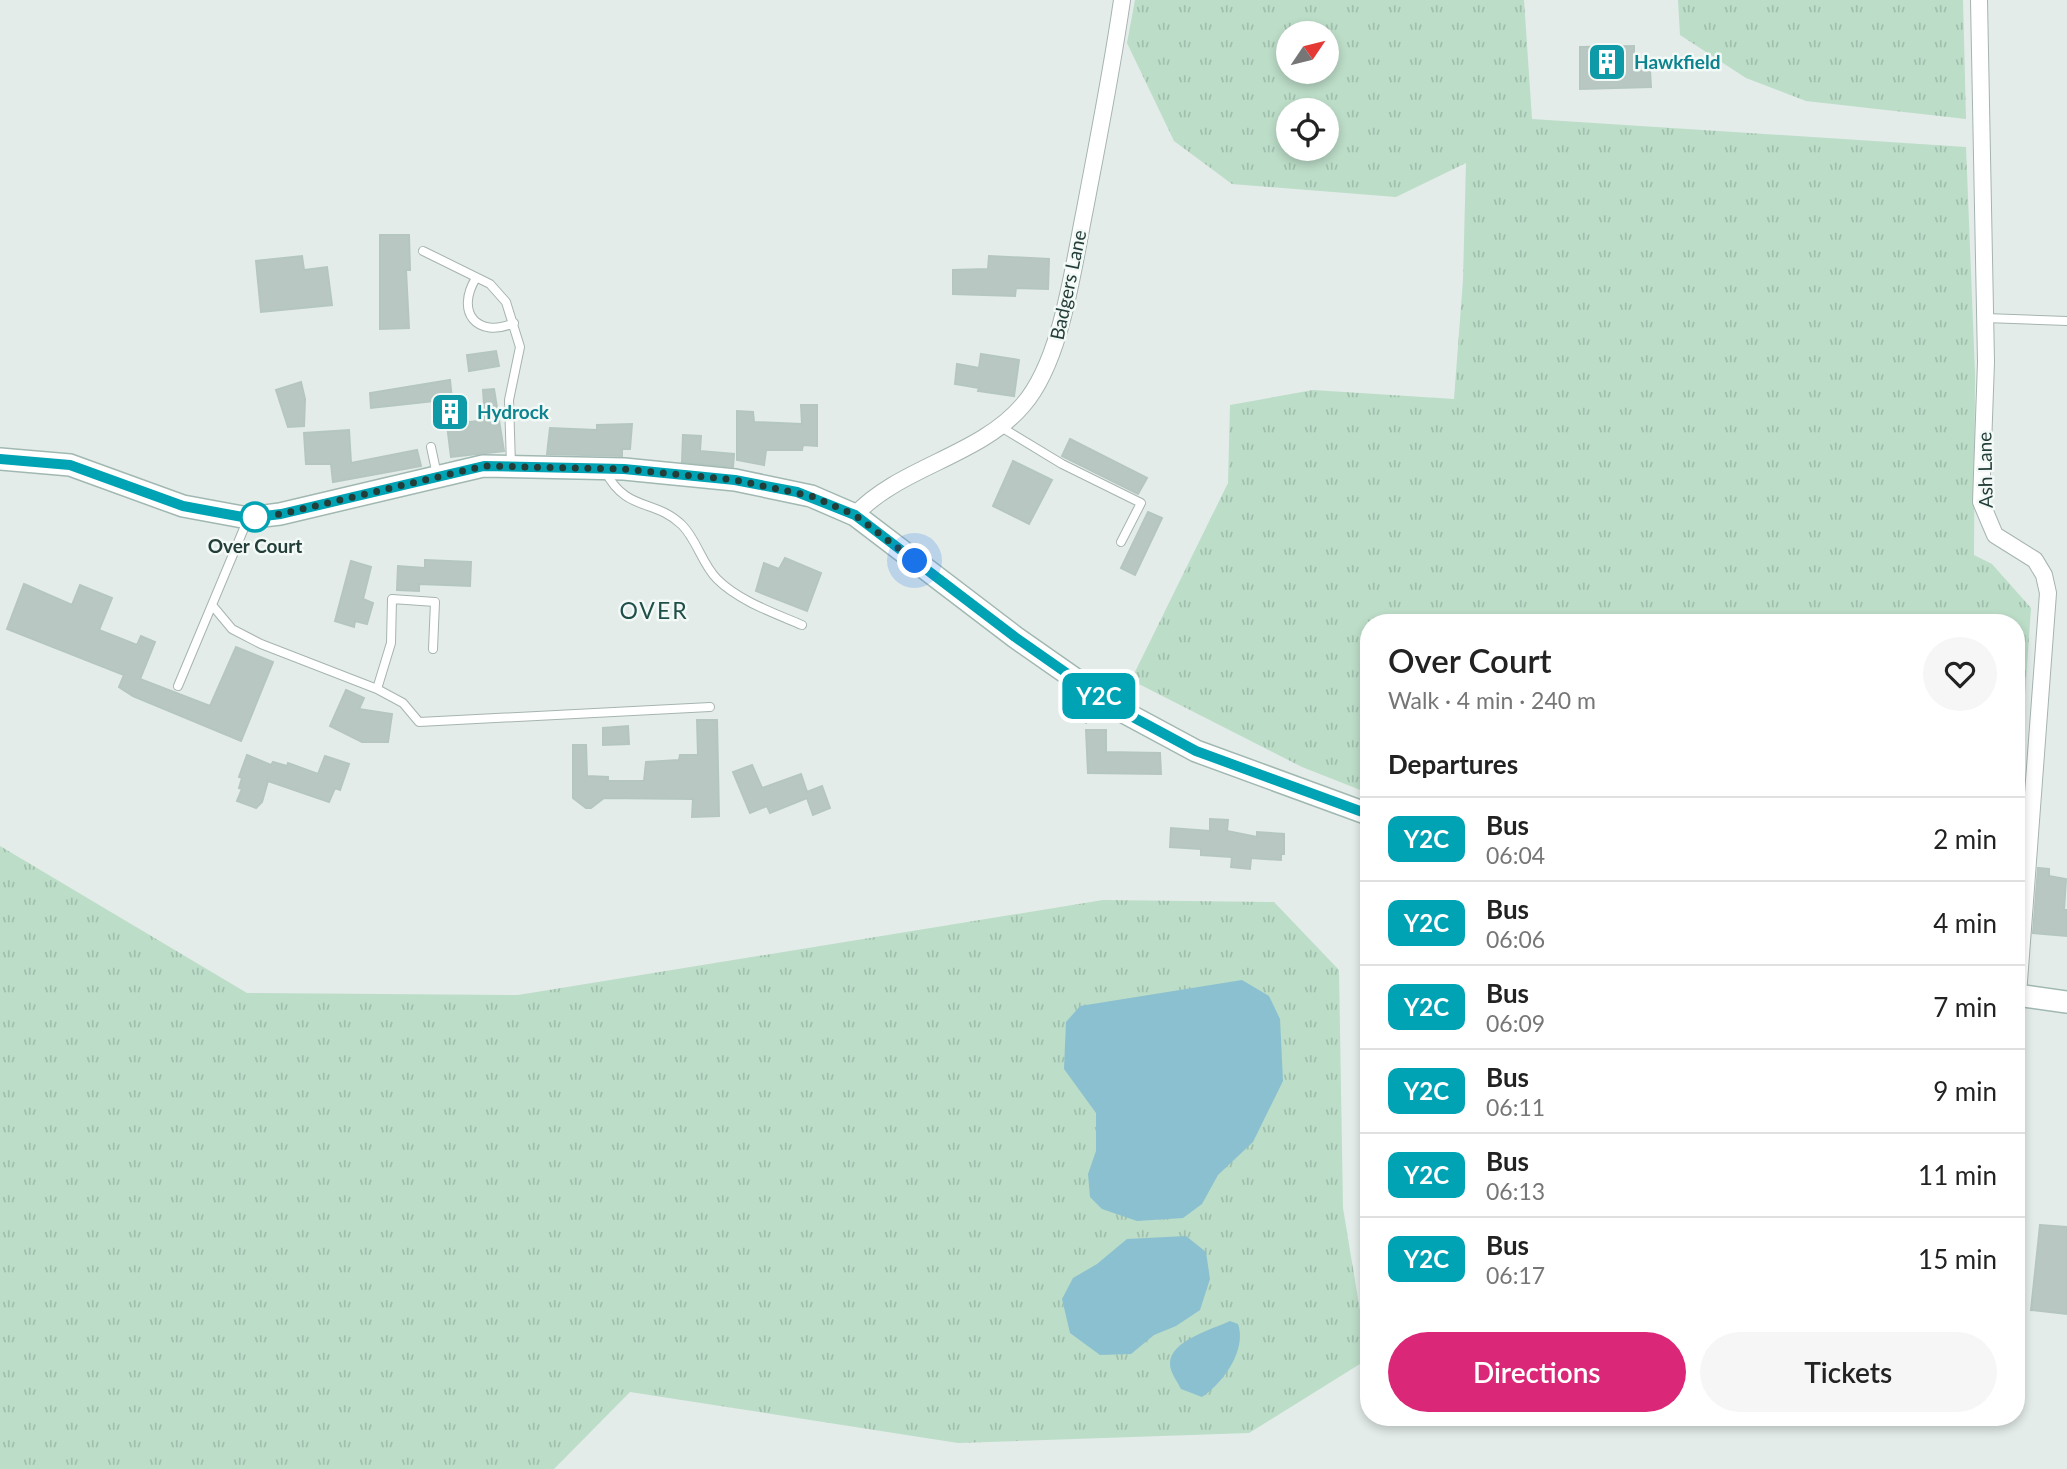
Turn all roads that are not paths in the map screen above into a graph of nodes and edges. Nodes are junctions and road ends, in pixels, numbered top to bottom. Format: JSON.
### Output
{"nodes":[{"id":1,"x":1122,"y":0,"type":"edge"},
{"id":2,"x":1979,"y":0,"type":"edge"},
{"id":3,"x":423,"y":251,"type":"dead end"},
{"id":4,"x":476,"y":278,"type":"junction"},
{"id":5,"x":1985,"y":318,"type":"junction"},
{"id":6,"x":2067,"y":321,"type":"edge"},
{"id":7,"x":514,"y":323,"type":"junction"},
{"id":8,"x":999,"y":426,"type":"junction"},
{"id":9,"x":431,"y":447,"type":"dead end"},
{"id":10,"x":0,"y":459,"type":"edge"},
{"id":11,"x":511,"y":467,"type":"junction"},
{"id":12,"x":604,"y":469,"type":"junction"},
{"id":13,"x":437,"y":475,"type":"junction"},
{"id":14,"x":855,"y":515,"type":"junction"},
{"id":15,"x":248,"y":518,"type":"junction"},
{"id":16,"x":1121,"y":542,"type":"dead end"},
{"id":17,"x":212,"y":605,"type":"junction"},
{"id":18,"x":802,"y":625,"type":"dead end"},
{"id":19,"x":433,"y":649,"type":"dead end"},
{"id":20,"x":178,"y":686,"type":"dead end"},
{"id":21,"x":377,"y":688,"type":"junction"},
{"id":22,"x":710,"y":707,"type":"dead end"},
{"id":23,"x":1360,"y":811,"type":"edge"},
{"id":24,"x":2025,"y":891,"type":"edge"},
{"id":25,"x":2025,"y":996,"type":"edge"},
{"id":26,"x":2067,"y":1002,"type":"edge"}],
"edges":[{"from":1,"to":8,"type":"street","name":"Badgers Lane"},
{"from":2,"to":5,"type":"street","name":"Ash Lane"},
{"from":3,"to":4,"type":"lane"},
{"from":4,"to":7,"type":"lane"},
{"from":4,"to":7,"type":"lane"},
{"from":5,"to":6,"type":"lane"},
{"from":5,"to":24,"type":"street","name":"Ash Lane"},
{"from":7,"to":11,"type":"lane"},
{"from":8,"to":14,"type":"street","name":"Badgers Lane"},
{"from":8,"to":16,"type":"lane"},
{"from":9,"to":13,"type":"lane"},
{"from":10,"to":15,"type":"street"},
{"from":11,"to":12,"type":"street"},
{"from":11,"to":13,"type":"street"},
{"from":12,"to":14,"type":"street"},
{"from":12,"to":18,"type":"lane"},
{"from":13,"to":15,"type":"street"},
{"from":14,"to":23,"type":"street"},
{"from":15,"to":17,"type":"lane"},
{"from":17,"to":20,"type":"lane"},
{"from":17,"to":21,"type":"lane"},
{"from":19,"to":21,"type":"lane"},
{"from":21,"to":22,"type":"lane"},
{"from":25,"to":26,"type":"street"}]}
